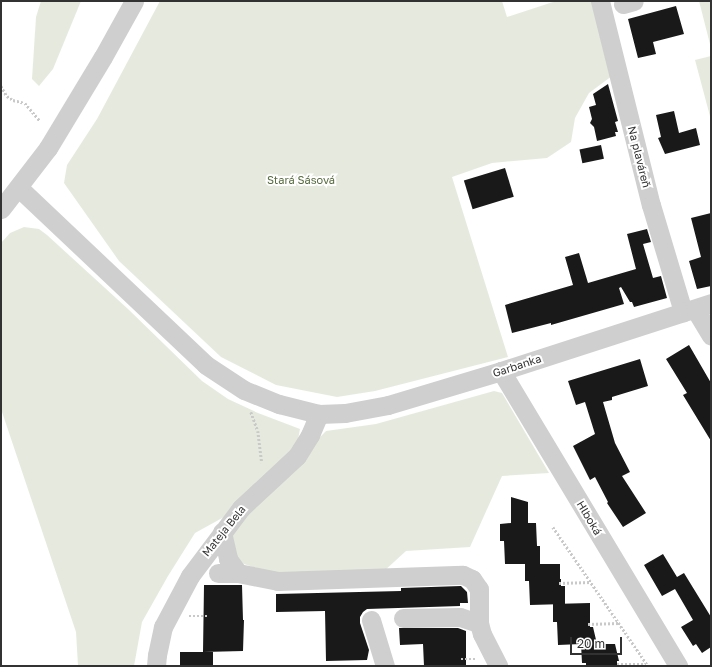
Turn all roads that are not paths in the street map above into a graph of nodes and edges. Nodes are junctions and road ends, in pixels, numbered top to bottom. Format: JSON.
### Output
{"nodes":[{"id":1,"x":134,"y":1,"type":"edge"},
{"id":2,"x":600,"y":1,"type":"edge"},
{"id":3,"x":19,"y":188,"type":"junction"},
{"id":4,"x":1,"y":209,"type":"edge"},
{"id":5,"x":696,"y":308,"type":"edge"},
{"id":6,"x":711,"y":336,"type":"edge"},
{"id":7,"x":501,"y":371,"type":"junction"},
{"id":8,"x":319,"y":414,"type":"junction"},
{"id":9,"x":222,"y":532,"type":"junction"},
{"id":10,"x":218,"y":573,"type":"dead end"},
{"id":11,"x":238,"y":573,"type":"junction"},
{"id":12,"x":403,"y":618,"type":"dead end"},
{"id":13,"x":371,"y":620,"type":"dead end"},
{"id":14,"x":479,"y":623,"type":"junction"},
{"id":15,"x":156,"y":666,"type":"edge"},
{"id":16,"x":385,"y":666,"type":"edge"},
{"id":17,"x":498,"y":666,"type":"edge"},
{"id":18,"x":678,"y":666,"type":"edge"}],
"edges":[{"from":1,"to":3,"type":"street"},
{"from":2,"to":5,"type":"street","name":"Na plaváreň"},
{"from":3,"to":4,"type":"street"},
{"from":3,"to":8,"type":"street","name":"Garbanka"},
{"from":5,"to":6,"type":"street","name":"Na plaváreň"},
{"from":5,"to":7,"type":"street","name":"Garbanka"},
{"from":7,"to":8,"type":"street","name":"Garbanka"},
{"from":7,"to":18,"type":"street","name":"Hlboká"},
{"from":8,"to":9,"type":"street","name":"Mateja Bela"},
{"from":9,"to":11,"type":"street"},
{"from":9,"to":15,"type":"street","name":"Mateja Bela"},
{"from":10,"to":11,"type":"street"},
{"from":11,"to":14,"type":"street"},
{"from":12,"to":14,"type":"street"},
{"from":13,"to":16,"type":"street"},
{"from":14,"to":17,"type":"street"}]}
